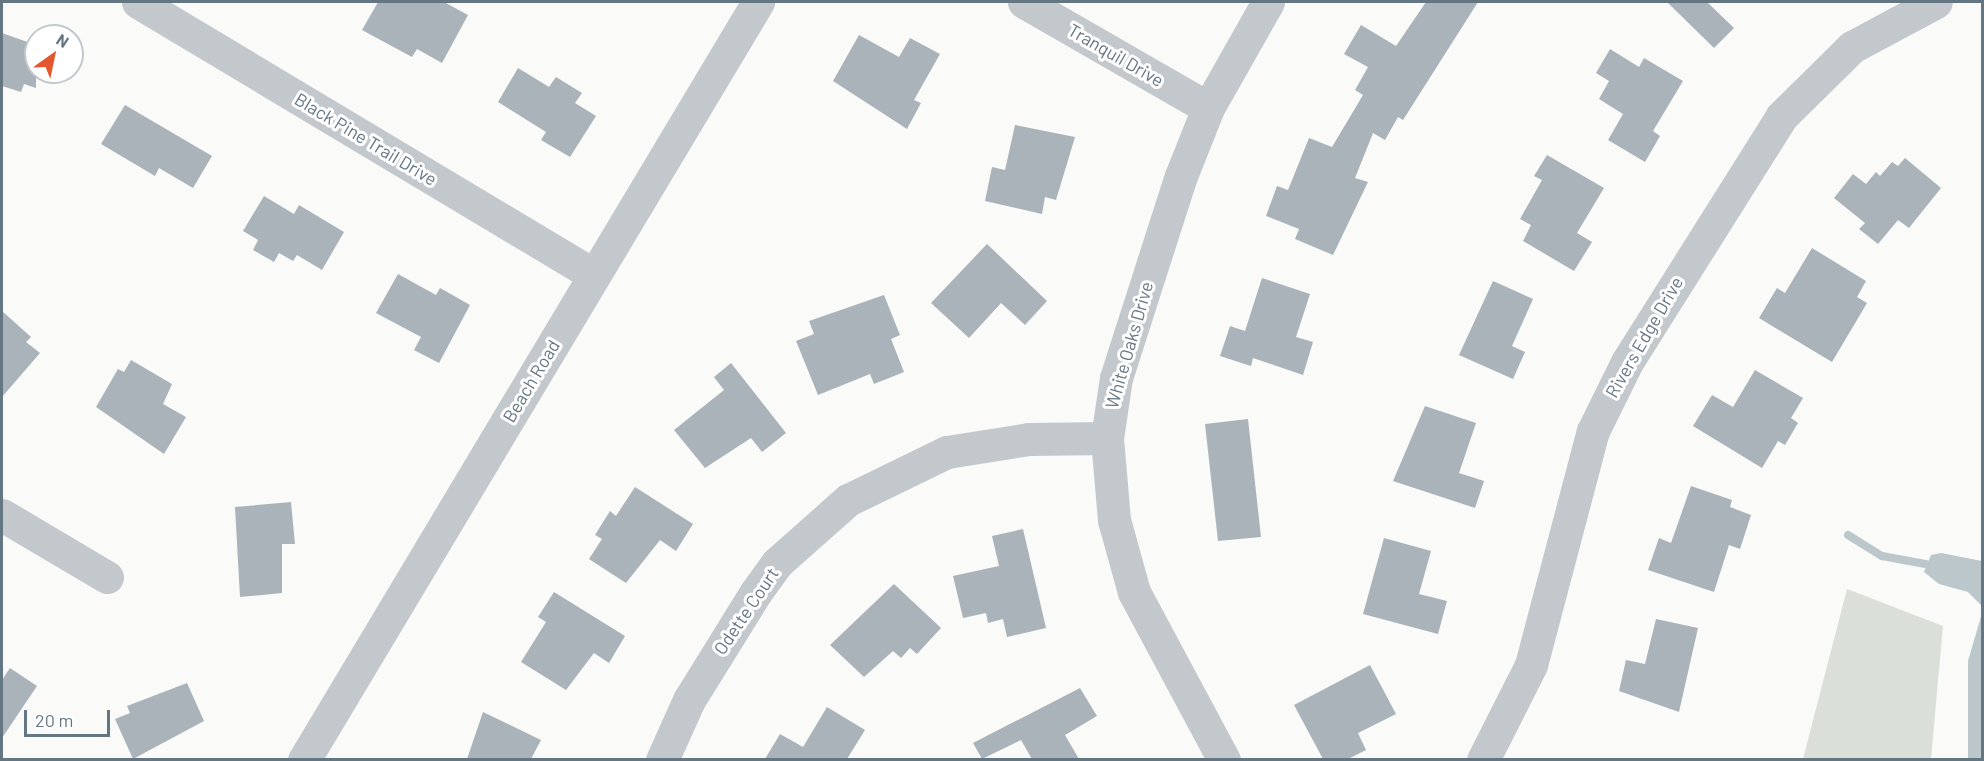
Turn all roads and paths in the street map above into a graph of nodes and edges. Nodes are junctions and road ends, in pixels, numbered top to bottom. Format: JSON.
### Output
{"nodes":[{"id":1,"x":138,"y":2,"type":"edge"},
{"id":2,"x":758,"y":2,"type":"edge"},
{"id":3,"x":1024,"y":2,"type":"edge"},
{"id":4,"x":1268,"y":2,"type":"edge"},
{"id":5,"x":1936,"y":2,"type":"edge"},
{"id":6,"x":1208,"y":108,"type":"junction"},
{"id":7,"x":594,"y":275,"type":"junction"},
{"id":8,"x":1107,"y":438,"type":"junction"},
{"id":9,"x":2,"y":515,"type":"edge"},
{"id":10,"x":107,"y":577,"type":"dead end"},
{"id":11,"x":304,"y":759,"type":"edge"},
{"id":12,"x":662,"y":759,"type":"edge"},
{"id":13,"x":1224,"y":759,"type":"edge"},
{"id":14,"x":1483,"y":759,"type":"edge"}],
"edges":[{"from":1,"to":7,"type":"street","name":"Black Pine Trail Drive"},
{"from":2,"to":7,"type":"street","name":"Beach Road"},
{"from":3,"to":6,"type":"street","name":"Tranquil Drive"},
{"from":4,"to":6,"type":"street","name":"White Oaks Drive"},
{"from":5,"to":14,"type":"street","name":"Rivers Edge Drive"},
{"from":6,"to":8,"type":"street","name":"White Oaks Drive"},
{"from":7,"to":11,"type":"street","name":"Beach Road"},
{"from":8,"to":12,"type":"street","name":"Odette Court"},
{"from":8,"to":13,"type":"street","name":"White Oaks Drive"},
{"from":9,"to":10,"type":"street"}]}
